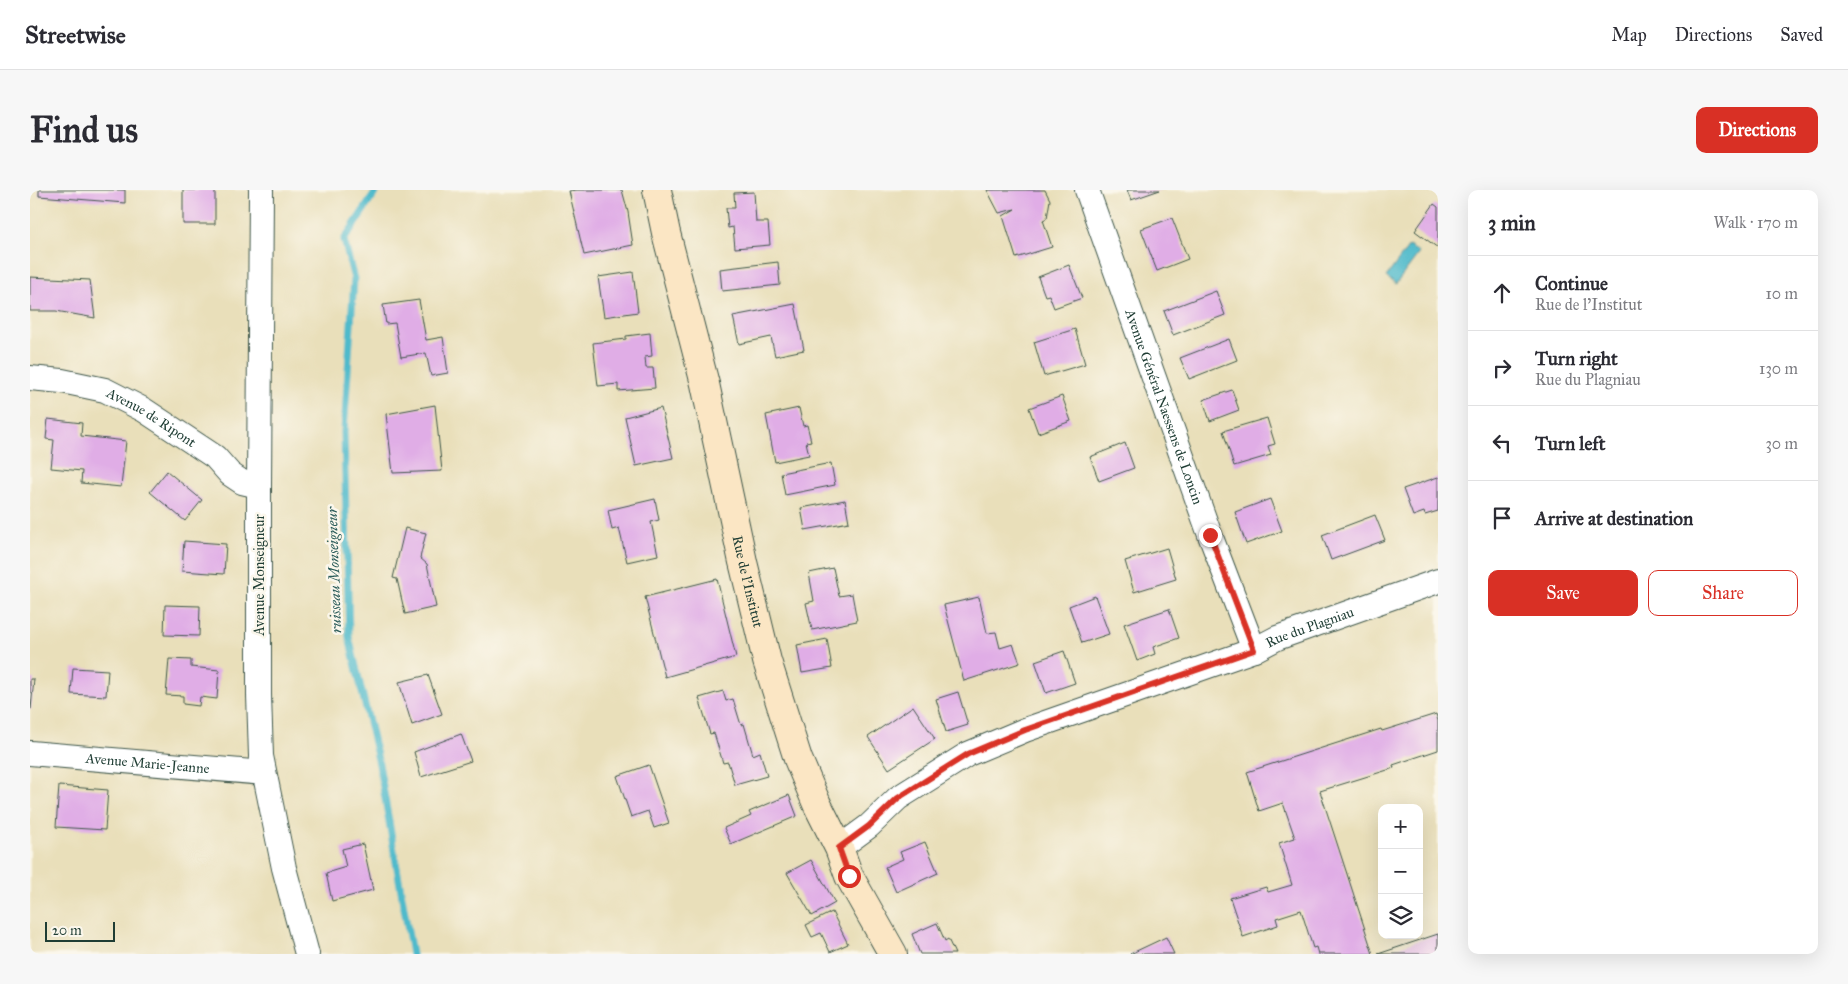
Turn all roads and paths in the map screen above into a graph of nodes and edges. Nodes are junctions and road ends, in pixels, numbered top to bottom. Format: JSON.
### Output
{"nodes":[{"id":1,"x":261,"y":190,"type":"edge"},
{"id":2,"x":657,"y":190,"type":"edge"},
{"id":3,"x":1087,"y":190,"type":"edge"},
{"id":4,"x":30,"y":378,"type":"edge"},
{"id":5,"x":259,"y":486,"type":"junction"},
{"id":6,"x":1438,"y":581,"type":"edge"},
{"id":7,"x":1254,"y":650,"type":"junction"},
{"id":8,"x":30,"y":753,"type":"edge"},
{"id":9,"x":264,"y":773,"type":"junction"},
{"id":10,"x":839,"y":848,"type":"junction"},
{"id":11,"x":307,"y":954,"type":"edge"},
{"id":12,"x":893,"y":954,"type":"edge"}],
"edges":[{"from":1,"to":5,"type":"street","name":"Avenue Monseigneur"},
{"from":2,"to":10,"type":"street","name":"Rue de l'Institut"},
{"from":3,"to":7,"type":"street","name":"Avenue Général Naessens de Loncin"},
{"from":4,"to":5,"type":"street","name":"Avenue de Ripont"},
{"from":5,"to":9,"type":"street","name":"Avenue Monseigneur"},
{"from":6,"to":7,"type":"street","name":"Rue du Plagniau"},
{"from":7,"to":10,"type":"street","name":"Rue du Plagniau"},
{"from":8,"to":9,"type":"street","name":"Avenue Marie-Jeanne"},
{"from":9,"to":11,"type":"street","name":"Avenue Monseigneur"},
{"from":10,"to":12,"type":"street","name":"Rue de l'Institut"}]}
